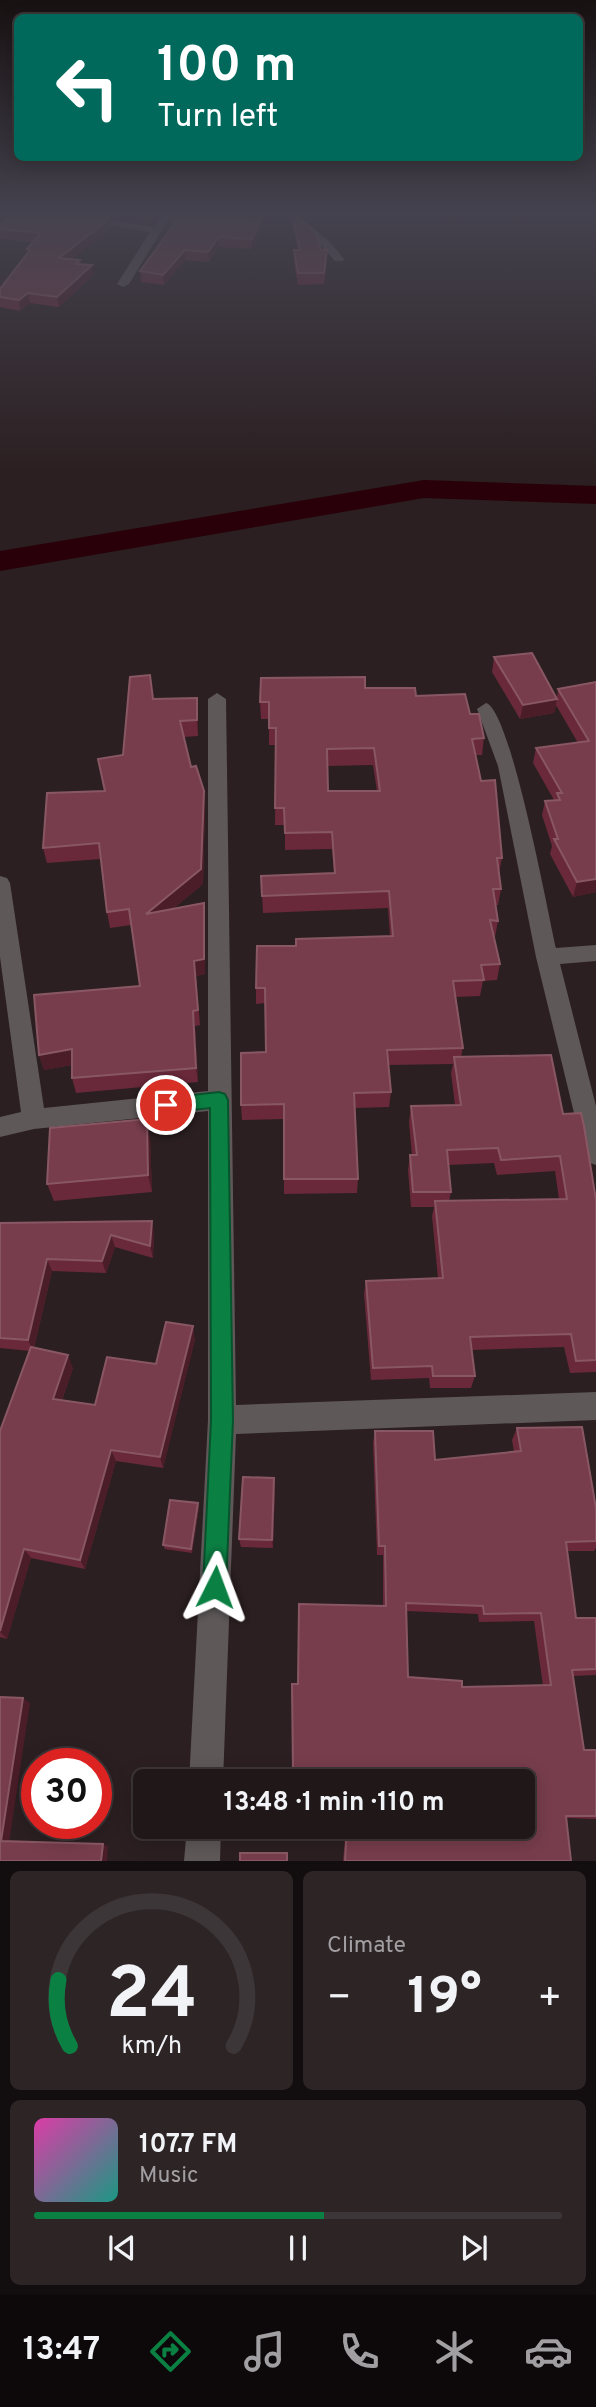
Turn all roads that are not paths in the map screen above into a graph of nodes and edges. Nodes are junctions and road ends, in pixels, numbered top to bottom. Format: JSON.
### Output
{"nodes":[{"id":1,"x":217,"y":699,"type":"dead end"},
{"id":2,"x":485,"y":709,"type":"dead end"},
{"id":3,"x":0,"y":883,"type":"edge"},
{"id":4,"x":596,"y":953,"type":"edge"},
{"id":5,"x":547,"y":957,"type":"junction"},
{"id":6,"x":219,"y":1100,"type":"junction"},
{"id":7,"x":33,"y":1119,"type":"junction"},
{"id":8,"x":0,"y":1127,"type":"edge"},
{"id":9,"x":596,"y":1154,"type":"edge"},
{"id":10,"x":596,"y":1406,"type":"edge"},
{"id":11,"x":222,"y":1420,"type":"junction"},
{"id":12,"x":207,"y":1769,"type":"edge"},
{"id":13,"x":203,"y":1839,"type":"edge"},
{"id":14,"x":202,"y":1861,"type":"edge"}],
"edges":[{"from":1,"to":6,"type":"street"},
{"from":2,"to":5,"type":"street"},
{"from":3,"to":7,"type":"street"},
{"from":4,"to":5,"type":"street"},
{"from":5,"to":9,"type":"street"},
{"from":6,"to":7,"type":"street"},
{"from":6,"to":11,"type":"street"},
{"from":7,"to":8,"type":"street"},
{"from":10,"to":11,"type":"street"},
{"from":11,"to":12,"type":"street"},
{"from":13,"to":14,"type":"street"}]}
